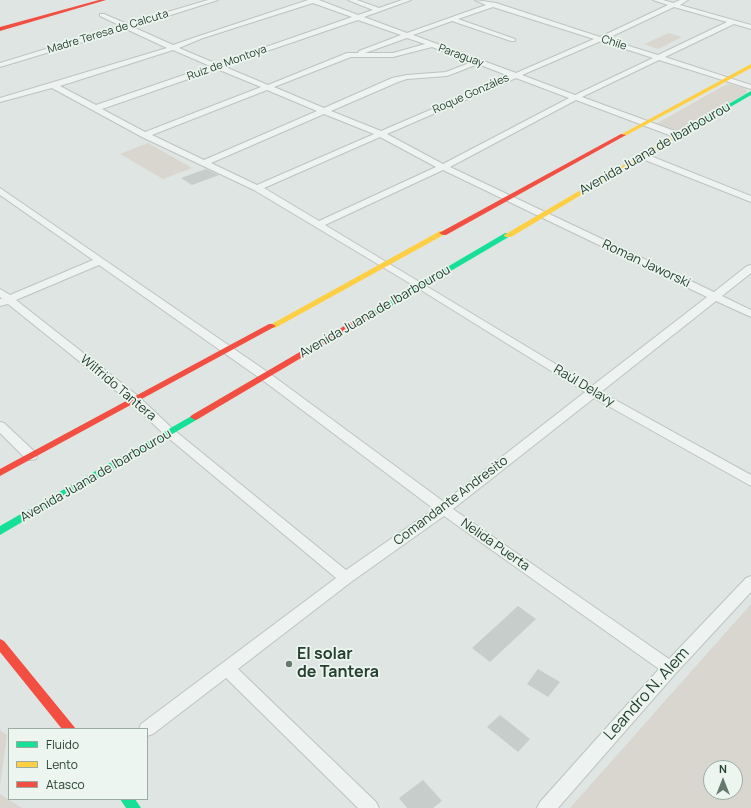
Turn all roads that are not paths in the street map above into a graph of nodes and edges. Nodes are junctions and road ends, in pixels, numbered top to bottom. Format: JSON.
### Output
{"nodes":[{"id":1,"x":104,"y":0,"type":"edge"},
{"id":2,"x":215,"y":0,"type":"edge"},
{"id":3,"x":314,"y":0,"type":"edge"},
{"id":4,"x":351,"y":0,"type":"edge"},
{"id":5,"x":408,"y":0,"type":"edge"},
{"id":6,"x":478,"y":0,"type":"edge"},
{"id":7,"x":505,"y":0,"type":"edge"},
{"id":8,"x":656,"y":0,"type":"edge"},
{"id":9,"x":685,"y":0,"type":"edge"},
{"id":10,"x":493,"y":5,"type":"junction"},
{"id":11,"x":674,"y":5,"type":"junction"},
{"id":12,"x":379,"y":10,"type":"junction"},
{"id":13,"x":102,"y":15,"type":"dead end"},
{"id":14,"x":358,"y":17,"type":"junction"},
{"id":15,"x":451,"y":19,"type":"junction"},
{"id":16,"x":733,"y":22,"type":"junction"},
{"id":17,"x":128,"y":26,"type":"junction"},
{"id":18,"x":751,"y":27,"type":"edge"},
{"id":19,"x":0,"y":29,"type":"edge"},
{"id":20,"x":405,"y":35,"type":"junction"},
{"id":21,"x":600,"y":39,"type":"junction"},
{"id":22,"x":513,"y":40,"type":"dead end"},
{"id":23,"x":431,"y":44,"type":"junction"},
{"id":24,"x":173,"y":48,"type":"junction"},
{"id":25,"x":350,"y":55,"type":"junction"},
{"id":26,"x":658,"y":58,"type":"junction"},
{"id":27,"x":477,"y":62,"type":"junction"},
{"id":28,"x":0,"y":65,"type":"edge"},
{"id":29,"x":218,"y":66,"type":"junction"},
{"id":30,"x":751,"y":66,"type":"edge"},
{"id":31,"x":514,"y":76,"type":"junction"},
{"id":32,"x":727,"y":79,"type":"junction"},
{"id":33,"x":53,"y":85,"type":"junction"},
{"id":34,"x":268,"y":87,"type":"junction"},
{"id":35,"x":751,"y":87,"type":"edge"},
{"id":36,"x":751,"y":93,"type":"edge"},
{"id":37,"x":576,"y":98,"type":"junction"},
{"id":38,"x":0,"y":100,"type":"edge"},
{"id":39,"x":96,"y":108,"type":"junction"},
{"id":40,"x":324,"y":111,"type":"junction"},
{"id":41,"x":646,"y":123,"type":"junction"},
{"id":42,"x":380,"y":134,"type":"junction"},
{"id":43,"x":145,"y":135,"type":"junction"},
{"id":44,"x":680,"y":136,"type":"junction"},
{"id":45,"x":643,"y":156,"type":"junction"},
{"id":46,"x":204,"y":163,"type":"junction"},
{"id":47,"x":442,"y":167,"type":"junction"},
{"id":48,"x":256,"y":188,"type":"junction"},
{"id":49,"x":0,"y":191,"type":"edge"},
{"id":50,"x":507,"y":198,"type":"junction"},
{"id":51,"x":751,"y":198,"type":"edge"},
{"id":52,"x":542,"y":215,"type":"junction"},
{"id":53,"x":319,"y":224,"type":"junction"},
{"id":54,"x":100,"y":261,"type":"junction"},
{"id":55,"x":386,"y":264,"type":"junction"},
{"id":56,"x":751,"y":268,"type":"edge"},
{"id":57,"x":420,"y":285,"type":"junction"},
{"id":58,"x":714,"y":296,"type":"junction"},
{"id":59,"x":3,"y":298,"type":"edge"},
{"id":60,"x":751,"y":314,"type":"edge"},
{"id":61,"x":227,"y":350,"type":"junction"},
{"id":62,"x":265,"y":376,"type":"junction"},
{"id":63,"x":593,"y":392,"type":"junction"},
{"id":64,"x":135,"y":400,"type":"junction"},
{"id":65,"x":0,"y":426,"type":"edge"},
{"id":66,"x":170,"y":433,"type":"junction"},
{"id":67,"x":31,"y":456,"type":"junction"},
{"id":68,"x":0,"y":473,"type":"edge"},
{"id":69,"x":751,"y":481,"type":"edge"},
{"id":70,"x":444,"y":509,"type":"junction"},
{"id":71,"x":0,"y":531,"type":"edge"},
{"id":72,"x":346,"y":578,"type":"junction"},
{"id":73,"x":751,"y":582,"type":"edge"},
{"id":74,"x":0,"y":644,"type":"edge"},
{"id":75,"x":670,"y":668,"type":"junction"},
{"id":76,"x":227,"y":669,"type":"junction"},
{"id":77,"x":69,"y":728,"type":"edge"},
{"id":78,"x":148,"y":728,"type":"edge"},
{"id":79,"x":128,"y":800,"type":"edge"},
{"id":80,"x":134,"y":808,"type":"edge"},
{"id":81,"x":370,"y":808,"type":"edge"},
{"id":82,"x":546,"y":808,"type":"edge"}],
"edges":[{"from":1,"to":19,"type":"main road"},
{"from":2,"to":17,"type":"street","name":"Madre Teresa de Calcuta"},
{"from":3,"to":14,"type":"street","name":"Paraguay"},
{"from":3,"to":24,"type":"street"},
{"from":4,"to":12,"type":"street"},
{"from":5,"to":12,"type":"street","name":"Ruiz de Montoya"},
{"from":6,"to":10,"type":"street","name":"Chile"},
{"from":7,"to":10,"type":"street"},
{"from":8,"to":11,"type":"street"},
{"from":9,"to":11,"type":"street","name":"Roque Gonzáles"},
{"from":10,"to":15,"type":"street"},
{"from":10,"to":21,"type":"street","name":"Chile"},
{"from":11,"to":16,"type":"street"},
{"from":11,"to":21,"type":"street","name":"Roque Gonzáles"},
{"from":12,"to":14,"type":"street","name":"Ruiz de Montoya"},
{"from":13,"to":17,"type":"street","name":"Roman Jaworski"},
{"from":14,"to":20,"type":"street","name":"Paraguay"},
{"from":14,"to":29,"type":"street","name":"Ruiz de Montoya"},
{"from":15,"to":20,"type":"street"},
{"from":15,"to":22,"type":"street"},
{"from":16,"to":18,"type":"street"},
{"from":16,"to":26,"type":"street"},
{"from":17,"to":24,"type":"street","name":"Roman Jaworski"},
{"from":17,"to":28,"type":"street","name":"Madre Teresa de Calcuta"},
{"from":20,"to":23,"type":"street","name":"Paraguay"},
{"from":20,"to":25,"type":"street"},
{"from":21,"to":26,"type":"street","name":"Chile"},
{"from":21,"to":31,"type":"street","name":"Roque Gonzáles"},
{"from":23,"to":25,"type":"street"},
{"from":23,"to":27,"type":"street","name":"Paraguay"},
{"from":24,"to":29,"type":"street","name":"Roman Jaworski"},
{"from":24,"to":33,"type":"street"},
{"from":25,"to":34,"type":"street"},
{"from":26,"to":32,"type":"street","name":"Chile"},
{"from":26,"to":37,"type":"street"},
{"from":27,"to":31,"type":"street","name":"Paraguay"},
{"from":27,"to":40,"type":"street"},
{"from":29,"to":34,"type":"street","name":"Roman Jaworski"},
{"from":29,"to":39,"type":"street","name":"Ruiz de Montoya"},
{"from":30,"to":32,"type":"main road","name":"Avenida Juana de Ibarbourou"},
{"from":31,"to":37,"type":"street","name":"Paraguay"},
{"from":31,"to":42,"type":"street","name":"Roque Gonzáles"},
{"from":32,"to":35,"type":"street","name":"Chile"},
{"from":32,"to":41,"type":"main road","name":"Avenida Juana de Ibarbourou"},
{"from":33,"to":38,"type":"street"},
{"from":33,"to":39,"type":"street"},
{"from":34,"to":40,"type":"street","name":"Roman Jaworski"},
{"from":34,"to":43,"type":"street"},
{"from":36,"to":44,"type":"main road","name":"Avenida Juana de Ibarbourou"},
{"from":37,"to":41,"type":"street","name":"Paraguay"},
{"from":37,"to":47,"type":"street"},
{"from":39,"to":43,"type":"street"},
{"from":40,"to":42,"type":"street","name":"Roman Jaworski"},
{"from":40,"to":46,"type":"street"},
{"from":41,"to":44,"type":"street","name":"Paraguay"},
{"from":41,"to":50,"type":"main road","name":"Avenida Juana de Ibarbourou"},
{"from":42,"to":47,"type":"street","name":"Roman Jaworski"},
{"from":42,"to":48,"type":"street","name":"Roque Gonzáles"},
{"from":43,"to":46,"type":"street","name":"Raúl Delavy"},
{"from":44,"to":45,"type":"main road","name":"Avenida Juana de Ibarbourou"},
{"from":45,"to":51,"type":"street"},
{"from":45,"to":52,"type":"main road","name":"Avenida Juana de Ibarbourou"},
{"from":46,"to":48,"type":"street","name":"Raúl Delavy"},
{"from":47,"to":50,"type":"street","name":"Roman Jaworski"},
{"from":47,"to":53,"type":"street"},
{"from":48,"to":53,"type":"street","name":"Raúl Delavy"},
{"from":49,"to":54,"type":"street","name":"Nelida Puerta"},
{"from":50,"to":52,"type":"street","name":"Roman Jaworski"},
{"from":50,"to":55,"type":"main road","name":"Avenida Juana de Ibarbourou"},
{"from":52,"to":57,"type":"main road","name":"Avenida Juana de Ibarbourou"},
{"from":52,"to":58,"type":"street","name":"Roman Jaworski"},
{"from":53,"to":55,"type":"street","name":"Raúl Delavy"},
{"from":54,"to":59,"type":"street"},
{"from":54,"to":61,"type":"street","name":"Nelida Puerta"},
{"from":55,"to":57,"type":"street","name":"Raúl Delavy"},
{"from":55,"to":61,"type":"main road","name":"Avenida Juana de Ibarbourou"},
{"from":56,"to":58,"type":"street","name":"Comandante Andresito"},
{"from":57,"to":62,"type":"main road","name":"Avenida Juana de Ibarbourou"},
{"from":57,"to":63,"type":"street","name":"Raúl Delavy"},
{"from":58,"to":60,"type":"street","name":"Roman Jaworski"},
{"from":58,"to":63,"type":"street","name":"Comandante Andresito"},
{"from":59,"to":64,"type":"street","name":"Wilfrido Tantera"},
{"from":61,"to":62,"type":"street","name":"Nelida Puerta"},
{"from":61,"to":64,"type":"main road","name":"Avenida Juana de Ibarbourou"},
{"from":62,"to":66,"type":"main road","name":"Avenida Juana de Ibarbourou"},
{"from":62,"to":70,"type":"street","name":"Nelida Puerta"},
{"from":63,"to":69,"type":"street","name":"Raúl Delavy"},
{"from":63,"to":70,"type":"street","name":"Comandante Andresito"},
{"from":64,"to":66,"type":"street","name":"Wilfrido Tantera"},
{"from":64,"to":67,"type":"main road","name":"Avenida Juana de Ibarbourou"},
{"from":65,"to":67,"type":"street"},
{"from":66,"to":71,"type":"main road","name":"Avenida Juana de Ibarbourou"},
{"from":66,"to":72,"type":"street","name":"Wilfrido Tantera"},
{"from":67,"to":68,"type":"main road","name":"Avenida Juana de Ibarbourou"},
{"from":70,"to":72,"type":"street","name":"Comandante Andresito"},
{"from":70,"to":75,"type":"street","name":"Nelida Puerta"},
{"from":72,"to":76,"type":"street","name":"Comandante Andresito"},
{"from":73,"to":75,"type":"street","name":"Leandro N. Alem"},
{"from":74,"to":77,"type":"main road"},
{"from":75,"to":82,"type":"street","name":"Leandro N. Alem"},
{"from":76,"to":78,"type":"street","name":"Comandante Andresito"},
{"from":76,"to":81,"type":"street"},
{"from":79,"to":80,"type":"main road"}]}
